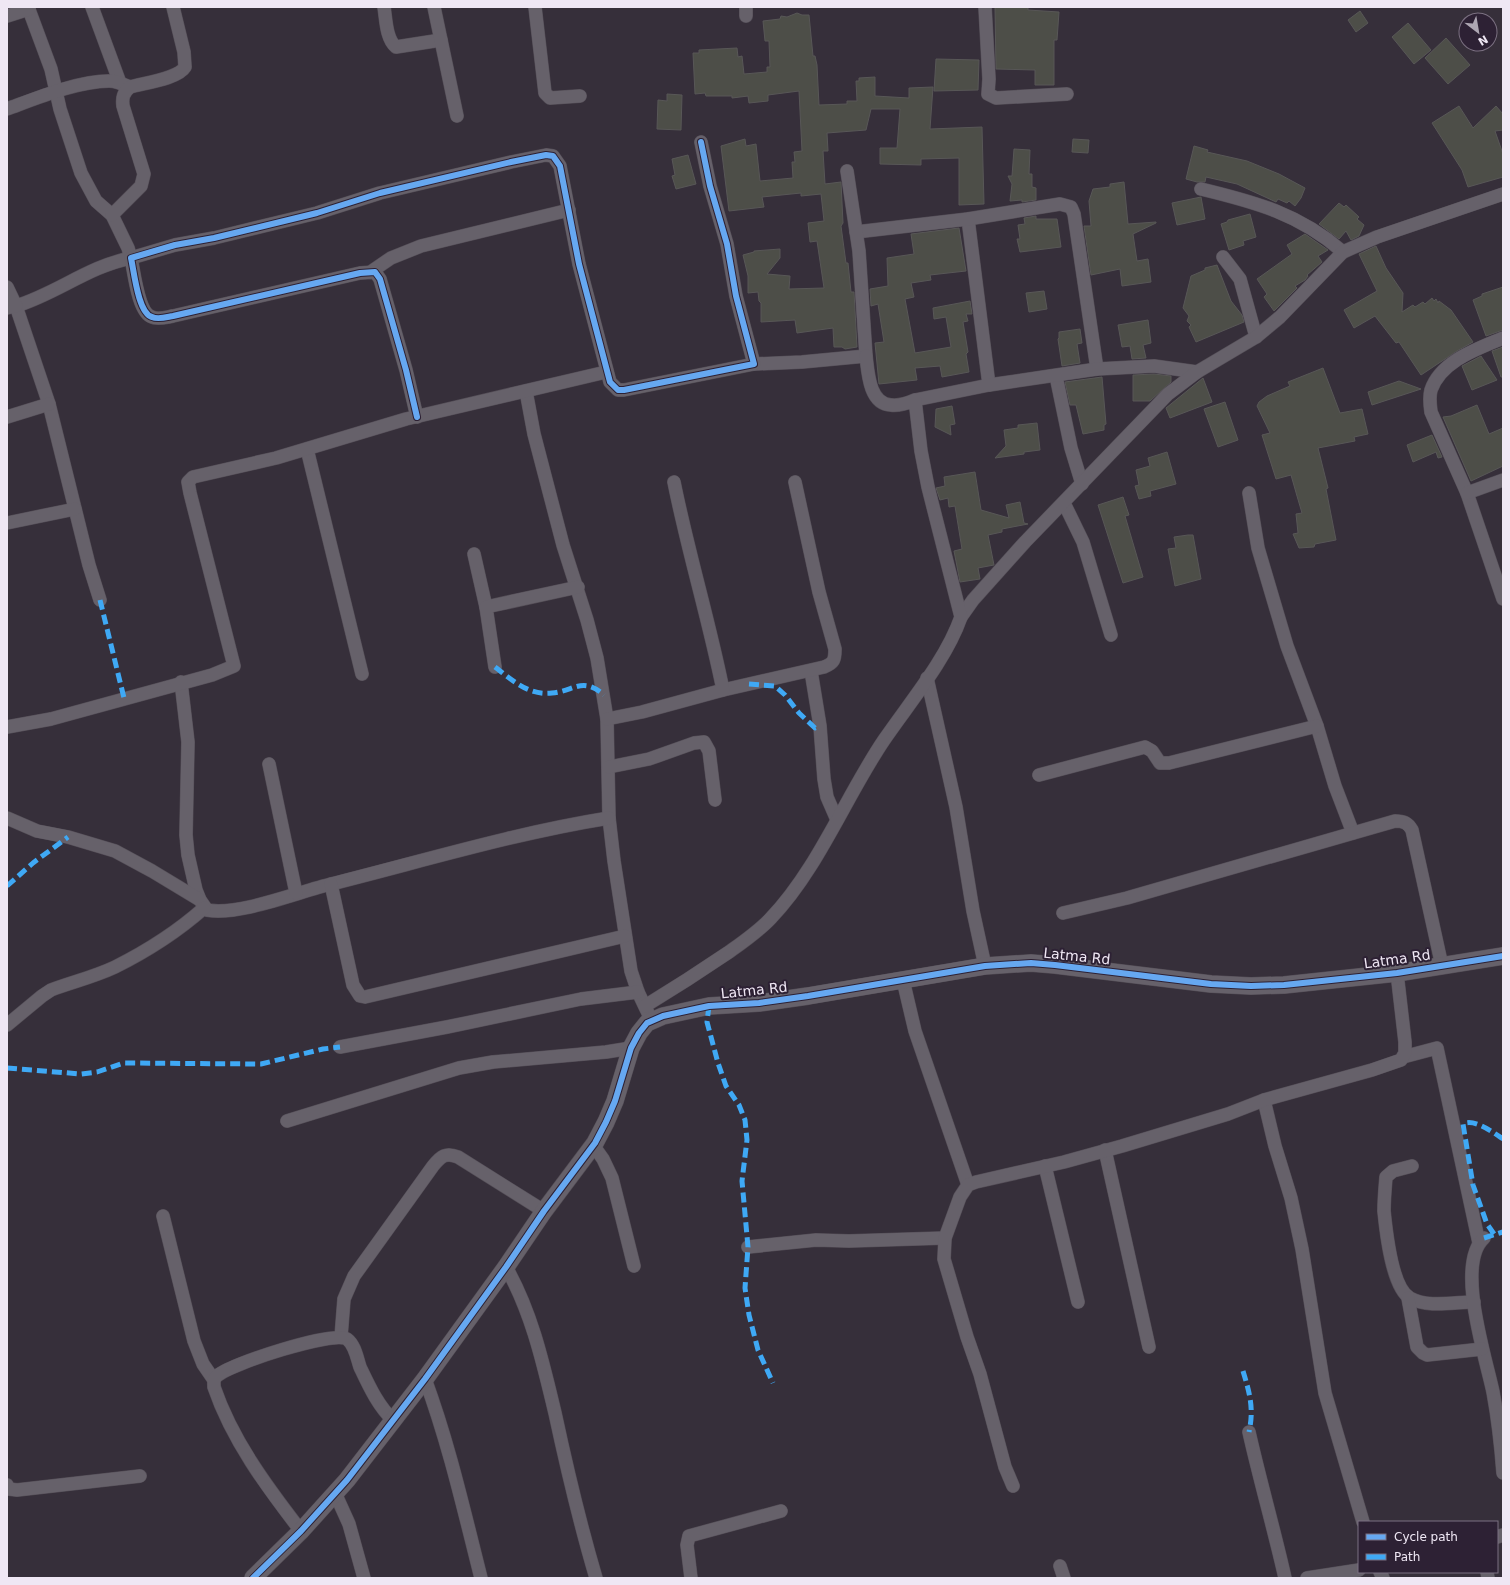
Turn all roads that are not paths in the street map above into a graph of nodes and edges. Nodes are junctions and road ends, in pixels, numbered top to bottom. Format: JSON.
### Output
{"nodes":[{"id":1,"x":92,"y":7,"type":"edge"},
{"id":2,"x":173,"y":7,"type":"edge"},
{"id":3,"x":384,"y":7,"type":"edge"},
{"id":4,"x":434,"y":7,"type":"edge"},
{"id":5,"x":535,"y":7,"type":"edge"},
{"id":6,"x":984,"y":7,"type":"edge"},
{"id":7,"x":28,"y":8,"type":"edge"},
{"id":8,"x":7,"y":16,"type":"edge"},
{"id":9,"x":440,"y":40,"type":"junction"},
{"id":10,"x":125,"y":85,"type":"junction"},
{"id":11,"x":56,"y":92,"type":"junction"},
{"id":12,"x":1067,"y":94,"type":"dead end"},
{"id":13,"x":580,"y":96,"type":"dead end"},
{"id":14,"x":7,"y":109,"type":"edge"},
{"id":15,"x":458,"y":116,"type":"dead end"},
{"id":16,"x":701,"y":142,"type":"dead end"},
{"id":17,"x":847,"y":171,"type":"dead end"},
{"id":18,"x":1201,"y":190,"type":"dead end"},
{"id":19,"x":1503,"y":194,"type":"edge"},
{"id":20,"x":569,"y":210,"type":"junction"},
{"id":21,"x":112,"y":215,"type":"junction"},
{"id":22,"x":968,"y":219,"type":"junction"},
{"id":23,"x":856,"y":232,"type":"junction"},
{"id":24,"x":1343,"y":252,"type":"junction"},
{"id":25,"x":1223,"y":257,"type":"dead end"},
{"id":26,"x":131,"y":258,"type":"junction"},
{"id":27,"x":372,"y":271,"type":"junction"},
{"id":28,"x":7,"y":287,"type":"edge"},
{"id":29,"x":11,"y":307,"type":"edge"},
{"id":30,"x":1256,"y":337,"type":"junction"},
{"id":31,"x":1503,"y":338,"type":"edge"},
{"id":32,"x":866,"y":356,"type":"junction"},
{"id":33,"x":754,"y":364,"type":"junction"},
{"id":34,"x":1097,"y":369,"type":"junction"},
{"id":35,"x":606,"y":372,"type":"junction"},
{"id":36,"x":1197,"y":372,"type":"junction"},
{"id":37,"x":1056,"y":376,"type":"junction"},
{"id":38,"x":989,"y":385,"type":"junction"},
{"id":39,"x":526,"y":391,"type":"junction"},
{"id":40,"x":916,"y":400,"type":"junction"},
{"id":41,"x":49,"y":404,"type":"junction"},
{"id":42,"x":7,"y":417,"type":"edge"},
{"id":43,"x":417,"y":417,"type":"junction"},
{"id":44,"x":306,"y":449,"type":"junction"},
{"id":45,"x":1503,"y":480,"type":"edge"},
{"id":46,"x":674,"y":482,"type":"dead end"},
{"id":47,"x":795,"y":482,"type":"dead end"},
{"id":48,"x":1082,"y":484,"type":"junction"},
{"id":49,"x":1249,"y":493,"type":"dead end"},
{"id":50,"x":1467,"y":493,"type":"junction"},
{"id":51,"x":1064,"y":503,"type":"junction"},
{"id":52,"x":75,"y":509,"type":"junction"},
{"id":53,"x":7,"y":523,"type":"edge"},
{"id":54,"x":474,"y":554,"type":"dead end"},
{"id":55,"x":578,"y":587,"type":"junction"},
{"id":56,"x":1503,"y":599,"type":"edge"},
{"id":57,"x":100,"y":600,"type":"dead end"},
{"id":58,"x":486,"y":607,"type":"junction"},
{"id":59,"x":961,"y":617,"type":"junction"},
{"id":60,"x":1111,"y":635,"type":"dead end"},
{"id":61,"x":495,"y":667,"type":"dead end"},
{"id":62,"x":811,"y":671,"type":"junction"},
{"id":63,"x":362,"y":674,"type":"dead end"},
{"id":64,"x":927,"y":678,"type":"junction"},
{"id":65,"x":181,"y":682,"type":"junction"},
{"id":66,"x":723,"y":690,"type":"junction"},
{"id":67,"x":607,"y":719,"type":"junction"},
{"id":68,"x":1317,"y":726,"type":"junction"},
{"id":69,"x":7,"y":727,"type":"edge"},
{"id":70,"x":269,"y":764,"type":"dead end"},
{"id":71,"x":609,"y":767,"type":"junction"},
{"id":72,"x":1039,"y":775,"type":"dead end"},
{"id":73,"x":715,"y":800,"type":"dead end"},
{"id":74,"x":7,"y":818,"type":"edge"},
{"id":75,"x":609,"y":818,"type":"junction"},
{"id":76,"x":837,"y":820,"type":"junction"},
{"id":77,"x":1353,"y":833,"type":"junction"},
{"id":78,"x":331,"y":884,"type":"junction"},
{"id":79,"x":296,"y":893,"type":"junction"},
{"id":80,"x":202,"y":904,"type":"junction"},
{"id":81,"x":1063,"y":913,"type":"dead end"},
{"id":82,"x":625,"y":936,"type":"junction"},
{"id":83,"x":1503,"y":956,"type":"edge"},
{"id":84,"x":985,"y":966,"type":"junction"},
{"id":85,"x":1442,"y":966,"type":"junction"},
{"id":86,"x":1397,"y":972,"type":"junction"},
{"id":87,"x":903,"y":980,"type":"junction"},
{"id":88,"x":638,"y":992,"type":"junction"},
{"id":89,"x":648,"y":1013,"type":"junction"},
{"id":90,"x":7,"y":1025,"type":"edge"},
{"id":91,"x":340,"y":1047,"type":"dead end"},
{"id":92,"x":631,"y":1048,"type":"junction"},
{"id":93,"x":1403,"y":1057,"type":"junction"},
{"id":94,"x":1264,"y":1100,"type":"junction"},
{"id":95,"x":287,"y":1120,"type":"dead end"},
{"id":96,"x":593,"y":1145,"type":"junction"},
{"id":97,"x":1105,"y":1150,"type":"junction"},
{"id":98,"x":1045,"y":1166,"type":"junction"},
{"id":99,"x":1412,"y":1166,"type":"dead end"},
{"id":100,"x":968,"y":1185,"type":"junction"},
{"id":101,"x":544,"y":1211,"type":"junction"},
{"id":102,"x":163,"y":1216,"type":"dead end"},
{"id":103,"x":945,"y":1238,"type":"junction"},
{"id":104,"x":748,"y":1246,"type":"dead end"},
{"id":105,"x":634,"y":1266,"type":"dead end"},
{"id":106,"x":506,"y":1267,"type":"junction"},
{"id":107,"x":1408,"y":1298,"type":"junction"},
{"id":108,"x":1078,"y":1302,"type":"dead end"},
{"id":109,"x":1474,"y":1302,"type":"junction"},
{"id":110,"x":341,"y":1336,"type":"junction"},
{"id":111,"x":1149,"y":1347,"type":"dead end"},
{"id":112,"x":1482,"y":1349,"type":"junction"},
{"id":113,"x":425,"y":1379,"type":"junction"},
{"id":114,"x":214,"y":1380,"type":"junction"},
{"id":115,"x":394,"y":1421,"type":"junction"},
{"id":116,"x":1250,"y":1432,"type":"dead end"},
{"id":117,"x":1503,"y":1473,"type":"edge"},
{"id":118,"x":140,"y":1476,"type":"dead end"},
{"id":119,"x":7,"y":1485,"type":"edge"},
{"id":120,"x":1013,"y":1486,"type":"dead end"},
{"id":121,"x":335,"y":1493,"type":"junction"},
{"id":122,"x":781,"y":1511,"type":"dead end"},
{"id":123,"x":1363,"y":1521,"type":"edge"},
{"id":124,"x":301,"y":1531,"type":"junction"},
{"id":125,"x":1358,"y":1570,"type":"edge"},
{"id":126,"x":253,"y":1578,"type":"edge"},
{"id":127,"x":364,"y":1578,"type":"edge"},
{"id":128,"x":481,"y":1578,"type":"edge"},
{"id":129,"x":596,"y":1578,"type":"edge"},
{"id":130,"x":691,"y":1578,"type":"edge"},
{"id":131,"x":1284,"y":1578,"type":"edge"},
{"id":132,"x":1307,"y":1578,"type":"edge"}],
"edges":[{"from":1,"to":10,"type":"street"},
{"from":2,"to":10,"type":"street"},
{"from":3,"to":9,"type":"street"},
{"from":4,"to":9,"type":"street"},
{"from":5,"to":13,"type":"street"},
{"from":6,"to":12,"type":"street"},
{"from":7,"to":8,"type":"street"},
{"from":7,"to":11,"type":"street"},
{"from":9,"to":15,"type":"street"},
{"from":10,"to":11,"type":"street"},
{"from":10,"to":21,"type":"street"},
{"from":11,"to":14,"type":"street"},
{"from":11,"to":21,"type":"street"},
{"from":16,"to":33,"type":"street"},
{"from":17,"to":23,"type":"street"},
{"from":18,"to":24,"type":"street"},
{"from":19,"to":24,"type":"street"},
{"from":20,"to":26,"type":"street"},
{"from":20,"to":27,"type":"street"},
{"from":20,"to":35,"type":"street"},
{"from":21,"to":26,"type":"street"},
{"from":22,"to":23,"type":"street"},
{"from":22,"to":34,"type":"street"},
{"from":22,"to":38,"type":"street"},
{"from":23,"to":32,"type":"street"},
{"from":24,"to":30,"type":"street"},
{"from":25,"to":30,"type":"street"},
{"from":26,"to":27,"type":"street"},
{"from":26,"to":29,"type":"street"},
{"from":27,"to":43,"type":"street"},
{"from":28,"to":29,"type":"street"},
{"from":29,"to":41,"type":"street"},
{"from":30,"to":36,"type":"street"},
{"from":31,"to":50,"type":"street"},
{"from":32,"to":33,"type":"street"},
{"from":32,"to":40,"type":"street"},
{"from":33,"to":35,"type":"street"},
{"from":34,"to":36,"type":"street"},
{"from":34,"to":37,"type":"street"},
{"from":35,"to":39,"type":"street"},
{"from":36,"to":48,"type":"street"},
{"from":37,"to":38,"type":"street"},
{"from":37,"to":48,"type":"street"},
{"from":38,"to":40,"type":"street"},
{"from":39,"to":43,"type":"street"},
{"from":39,"to":55,"type":"street"},
{"from":40,"to":59,"type":"street"},
{"from":41,"to":42,"type":"street"},
{"from":41,"to":52,"type":"street"},
{"from":43,"to":44,"type":"street"},
{"from":44,"to":63,"type":"street"},
{"from":44,"to":65,"type":"street"},
{"from":45,"to":50,"type":"street"},
{"from":46,"to":66,"type":"street"},
{"from":47,"to":62,"type":"street"},
{"from":48,"to":51,"type":"street"},
{"from":49,"to":68,"type":"street"},
{"from":50,"to":56,"type":"street"},
{"from":51,"to":59,"type":"street"},
{"from":51,"to":60,"type":"street"},
{"from":52,"to":53,"type":"street"},
{"from":52,"to":57,"type":"street"},
{"from":54,"to":58,"type":"street"},
{"from":55,"to":58,"type":"street"},
{"from":55,"to":67,"type":"street"},
{"from":58,"to":61,"type":"street"},
{"from":59,"to":64,"type":"street"},
{"from":62,"to":66,"type":"street"},
{"from":62,"to":76,"type":"street"},
{"from":64,"to":76,"type":"street"},
{"from":64,"to":84,"type":"street"},
{"from":65,"to":69,"type":"street"},
{"from":65,"to":80,"type":"street"},
{"from":66,"to":67,"type":"street"},
{"from":67,"to":71,"type":"street"},
{"from":68,"to":72,"type":"street"},
{"from":68,"to":77,"type":"street"},
{"from":70,"to":79,"type":"street"},
{"from":71,"to":73,"type":"street"},
{"from":71,"to":75,"type":"street"},
{"from":74,"to":80,"type":"street"},
{"from":75,"to":78,"type":"street"},
{"from":75,"to":82,"type":"street"},
{"from":76,"to":89,"type":"street"},
{"from":77,"to":81,"type":"street"},
{"from":77,"to":85,"type":"street"},
{"from":78,"to":79,"type":"street"},
{"from":78,"to":82,"type":"street"},
{"from":79,"to":80,"type":"street"},
{"from":80,"to":90,"type":"street"},
{"from":82,"to":88,"type":"street"},
{"from":83,"to":85,"type":"street","name":"Latma Rd"},
{"from":84,"to":86,"type":"street","name":"Latma Rd"},
{"from":84,"to":87,"type":"street","name":"Latma Rd"},
{"from":85,"to":86,"type":"street","name":"Latma Rd"},
{"from":86,"to":93,"type":"street"},
{"from":87,"to":89,"type":"street","name":"Latma Rd"},
{"from":87,"to":100,"type":"street"},
{"from":88,"to":89,"type":"street"},
{"from":88,"to":91,"type":"street"},
{"from":89,"to":92,"type":"street"},
{"from":92,"to":95,"type":"street"},
{"from":92,"to":96,"type":"street"},
{"from":93,"to":94,"type":"street"},
{"from":93,"to":109,"type":"street"},
{"from":94,"to":97,"type":"street"},
{"from":94,"to":123,"type":"street"},
{"from":96,"to":101,"type":"street"},
{"from":96,"to":105,"type":"street"},
{"from":97,"to":98,"type":"street"},
{"from":97,"to":111,"type":"street"},
{"from":98,"to":100,"type":"street"},
{"from":98,"to":108,"type":"street"},
{"from":99,"to":107,"type":"street"},
{"from":100,"to":103,"type":"street"},
{"from":101,"to":106,"type":"street"},
{"from":101,"to":110,"type":"street"},
{"from":102,"to":114,"type":"street"},
{"from":103,"to":104,"type":"street"},
{"from":103,"to":120,"type":"street"},
{"from":106,"to":113,"type":"street"},
{"from":106,"to":129,"type":"street"},
{"from":107,"to":109,"type":"street"},
{"from":107,"to":112,"type":"street"},
{"from":109,"to":112,"type":"street"},
{"from":110,"to":114,"type":"street"},
{"from":110,"to":115,"type":"street"},
{"from":112,"to":117,"type":"street"},
{"from":113,"to":115,"type":"street"},
{"from":113,"to":128,"type":"street"},
{"from":114,"to":124,"type":"street"},
{"from":115,"to":121,"type":"street"},
{"from":116,"to":131,"type":"street"},
{"from":118,"to":119,"type":"street"},
{"from":121,"to":124,"type":"street"},
{"from":121,"to":127,"type":"street"},
{"from":122,"to":130,"type":"street"},
{"from":124,"to":126,"type":"street"},
{"from":125,"to":132,"type":"street"}]}
